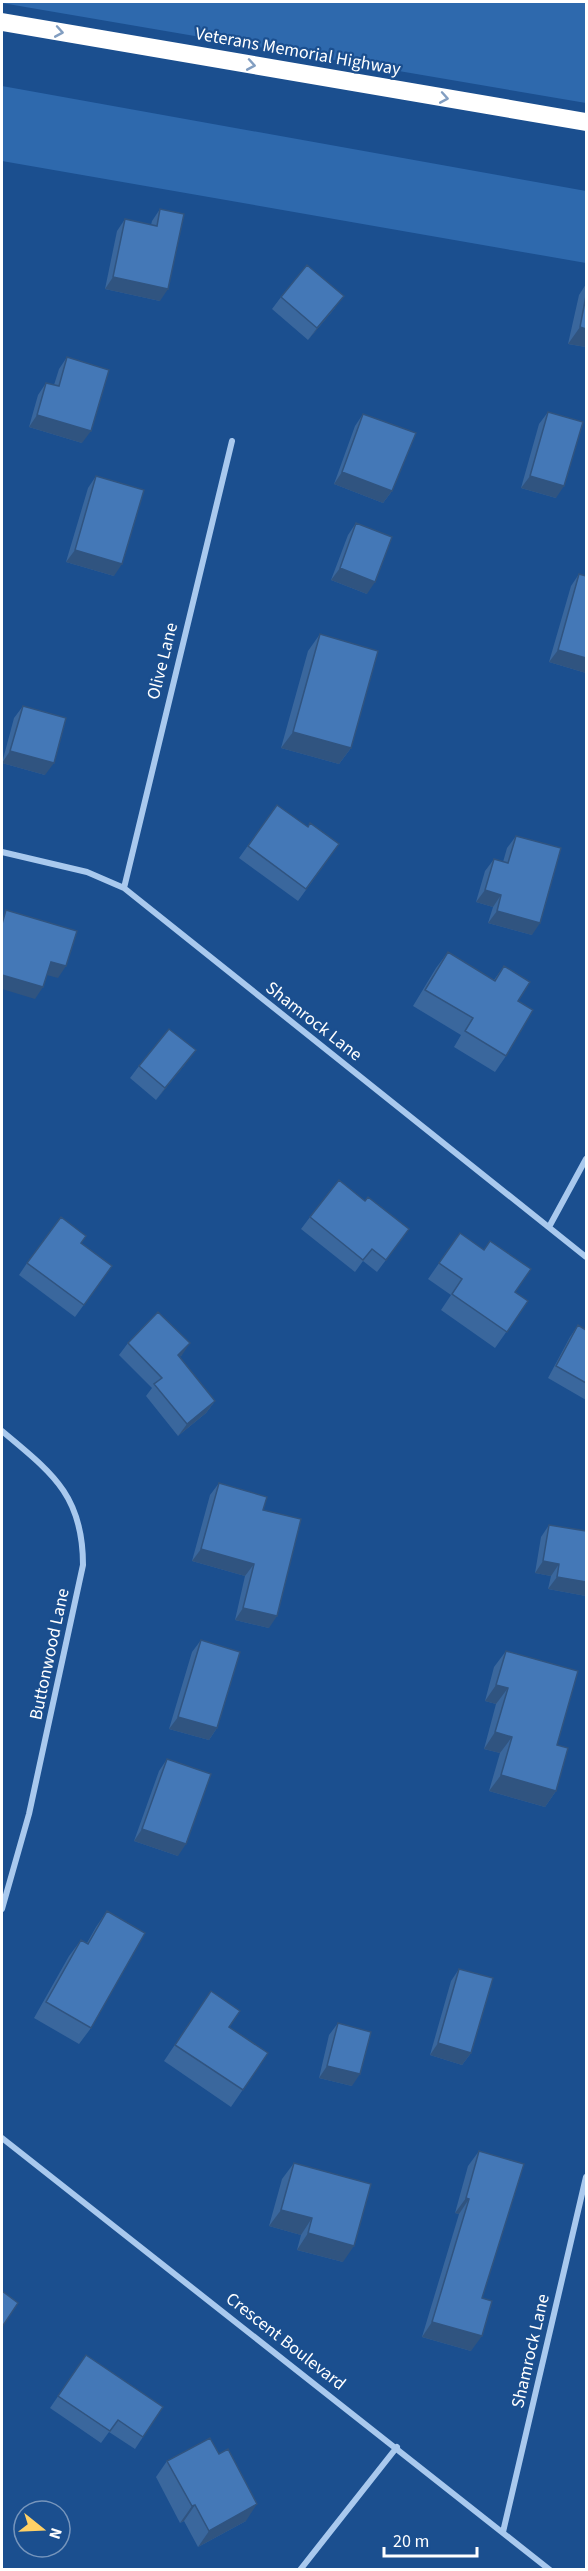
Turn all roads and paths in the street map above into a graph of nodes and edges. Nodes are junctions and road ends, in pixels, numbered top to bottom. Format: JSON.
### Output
{"nodes":[{"id":1,"x":2,"y":22,"type":"edge"},
{"id":2,"x":586,"y":122,"type":"edge"},
{"id":3,"x":232,"y":441,"type":"dead end"},
{"id":4,"x":2,"y":852,"type":"edge"},
{"id":5,"x":124,"y":888,"type":"junction"},
{"id":6,"x":586,"y":1159,"type":"edge"},
{"id":7,"x":549,"y":1227,"type":"junction"},
{"id":8,"x":586,"y":1257,"type":"edge"},
{"id":9,"x":2,"y":1431,"type":"edge"},
{"id":10,"x":2,"y":1909,"type":"edge"},
{"id":11,"x":2,"y":2138,"type":"edge"},
{"id":12,"x":586,"y":2176,"type":"edge"},
{"id":13,"x":397,"y":2447,"type":"junction"},
{"id":14,"x":503,"y":2532,"type":"junction"},
{"id":15,"x":300,"y":2570,"type":"edge"},
{"id":16,"x":550,"y":2570,"type":"edge"}],
"edges":[{"from":1,"to":2,"type":"highway","name":"Veterans Memorial Highway","one_way":true},
{"from":3,"to":5,"type":"street","name":"Olive Lane"},
{"from":4,"to":5,"type":"street","name":"Shamrock Lane"},
{"from":5,"to":7,"type":"street","name":"Shamrock Lane"},
{"from":6,"to":7,"type":"street"},
{"from":7,"to":8,"type":"street","name":"Shamrock Lane"},
{"from":9,"to":10,"type":"street","name":"Buttonwood Lane"},
{"from":11,"to":13,"type":"street","name":"Crescent Boulevard"},
{"from":12,"to":14,"type":"street","name":"Shamrock Lane"},
{"from":13,"to":14,"type":"street","name":"Crescent Boulevard"},
{"from":13,"to":15,"type":"street"},
{"from":14,"to":16,"type":"street","name":"Crescent Boulevard"}]}
